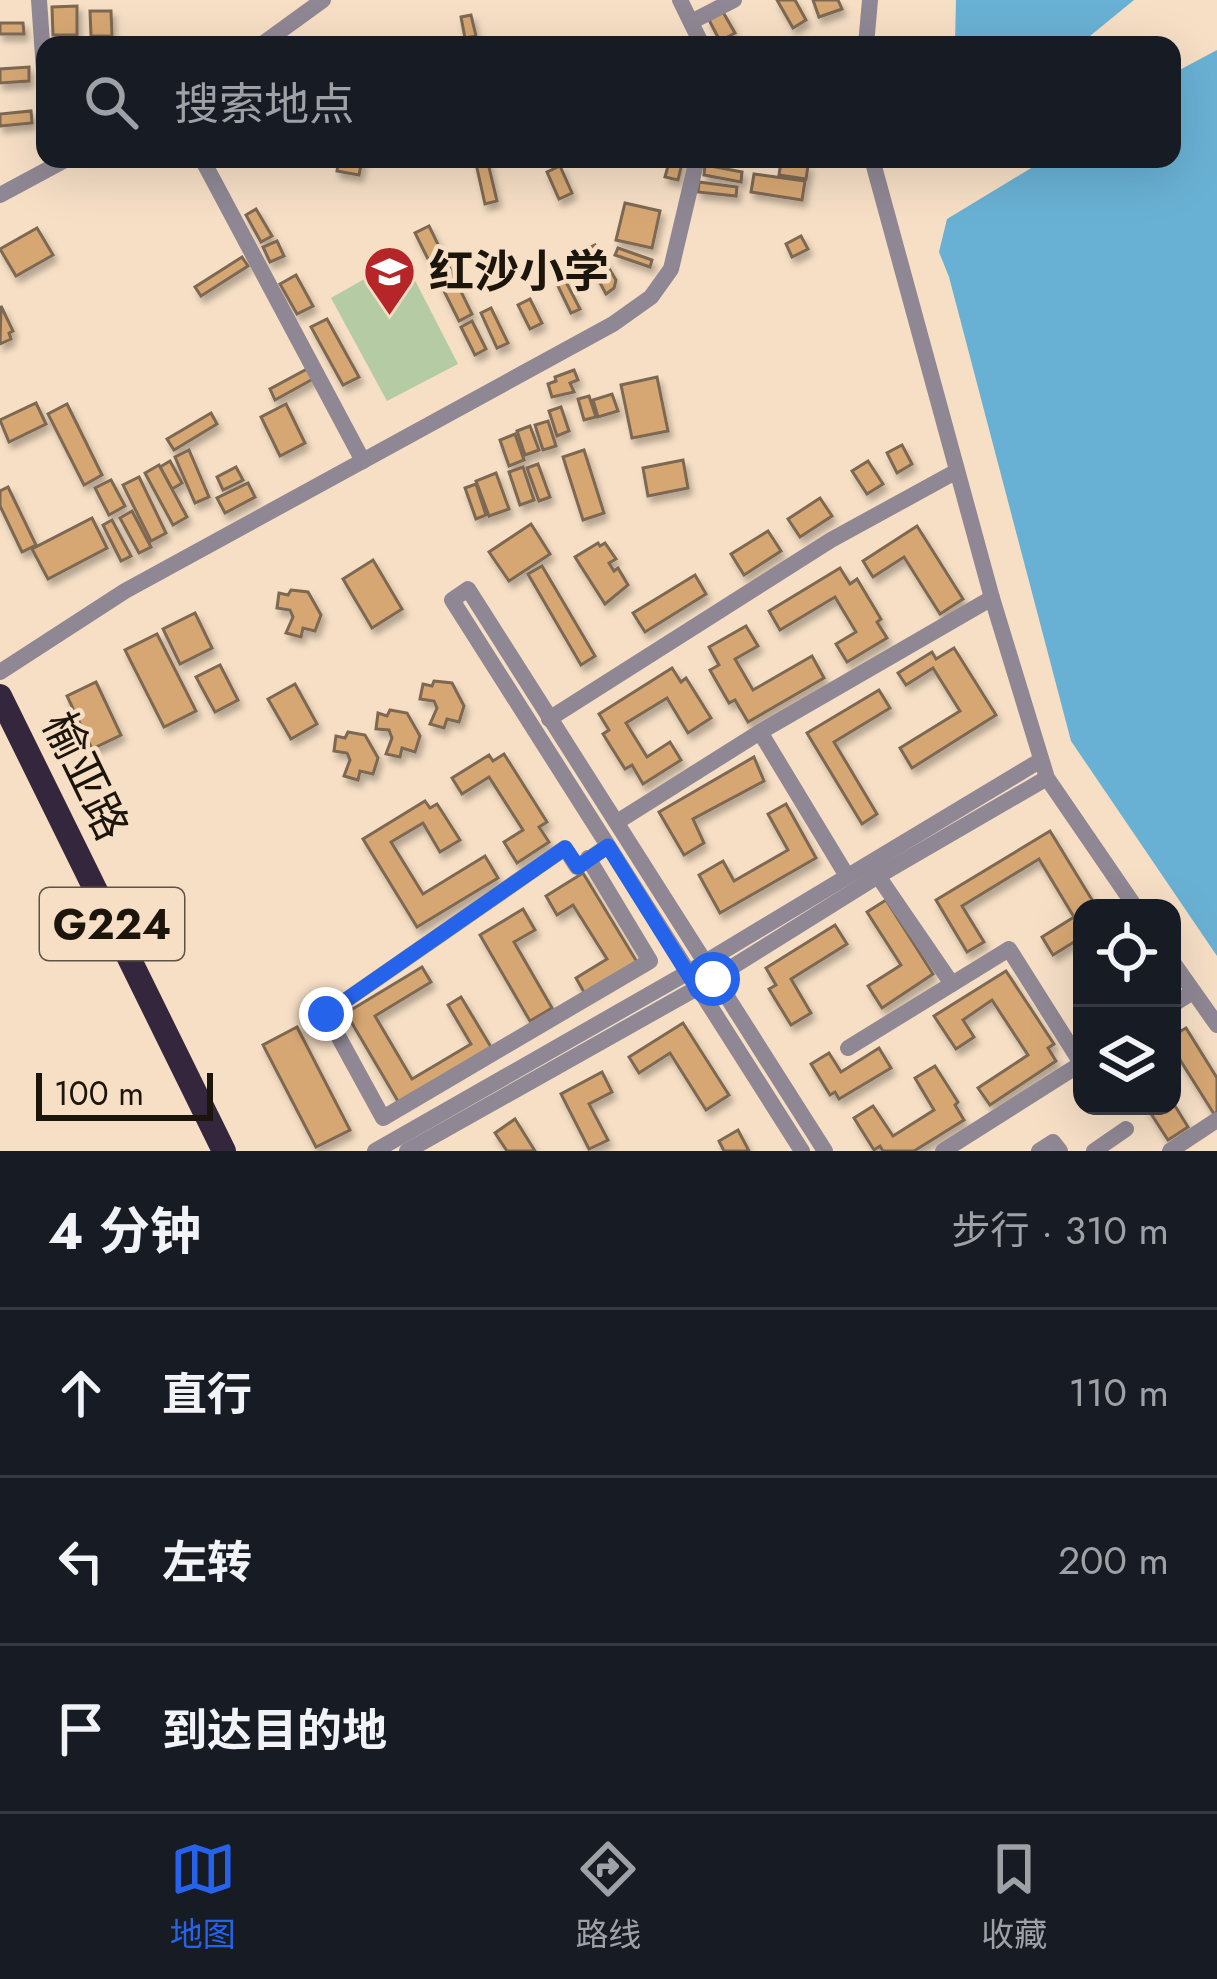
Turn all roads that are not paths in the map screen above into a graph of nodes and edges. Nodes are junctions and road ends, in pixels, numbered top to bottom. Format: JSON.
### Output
{"nodes":[{"id":1,"x":39,"y":0,"type":"edge"},
{"id":2,"x":322,"y":0,"type":"edge"},
{"id":3,"x":680,"y":0,"type":"edge"},
{"id":4,"x":734,"y":0,"type":"edge"},
{"id":5,"x":870,"y":0,"type":"edge"},
{"id":6,"x":691,"y":22,"type":"junction"},
{"id":7,"x":42,"y":36,"type":"edge"},
{"id":8,"x":273,"y":36,"type":"edge"},
{"id":9,"x":698,"y":36,"type":"edge"},
{"id":10,"x":867,"y":36,"type":"edge"},
{"id":11,"x":41,"y":168,"type":"edge"},
{"id":12,"x":207,"y":168,"type":"edge"},
{"id":13,"x":695,"y":168,"type":"edge"},
{"id":14,"x":874,"y":168,"type":"edge"},
{"id":15,"x":0,"y":194,"type":"edge"},
{"id":16,"x":363,"y":461,"type":"junction"},
{"id":17,"x":957,"y":471,"type":"junction"},
{"id":18,"x":992,"y":598,"type":"junction"},
{"id":19,"x":0,"y":672,"type":"edge"},
{"id":20,"x":0,"y":696,"type":"edge"},
{"id":21,"x":549,"y":719,"type":"junction"},
{"id":22,"x":0,"y":722,"type":"edge"},
{"id":23,"x":760,"y":732,"type":"junction"},
{"id":24,"x":1041,"y":760,"type":"junction"},
{"id":25,"x":1047,"y":778,"type":"junction"},
{"id":26,"x":617,"y":822,"type":"junction"},
{"id":27,"x":608,"y":846,"type":"junction"},
{"id":28,"x":588,"y":858,"type":"junction"},
{"id":29,"x":847,"y":876,"type":"junction"},
{"id":30,"x":878,"y":876,"type":"junction"},
{"id":31,"x":1130,"y":899,"type":"edge"},
{"id":32,"x":1181,"y":974,"type":"edge"},
{"id":33,"x":700,"y":975,"type":"junction"},
{"id":34,"x":952,"y":984,"type":"junction"},
{"id":35,"x":1193,"y":992,"type":"junction"},
{"id":36,"x":1181,"y":999,"type":"edge"},
{"id":37,"x":1217,"y":1025,"type":"edge"},
{"id":38,"x":848,"y":1048,"type":"dead end"},
{"id":39,"x":1073,"y":1050,"type":"edge"},
{"id":40,"x":1073,"y":1068,"type":"edge"},
{"id":41,"x":1217,"y":1120,"type":"edge"},
{"id":42,"x":1126,"y":1129,"type":"dead end"},
{"id":43,"x":208,"y":1151,"type":"edge"},
{"id":44,"x":224,"y":1151,"type":"edge"},
{"id":45,"x":375,"y":1151,"type":"edge"},
{"id":46,"x":407,"y":1151,"type":"edge"},
{"id":47,"x":802,"y":1151,"type":"edge"},
{"id":48,"x":825,"y":1151,"type":"edge"},
{"id":49,"x":944,"y":1151,"type":"edge"},
{"id":50,"x":1039,"y":1151,"type":"edge"},
{"id":51,"x":1060,"y":1151,"type":"edge"},
{"id":52,"x":1094,"y":1151,"type":"edge"},
{"id":53,"x":1170,"y":1151,"type":"edge"}],
"edges":[{"from":1,"to":7,"type":"street"},
{"from":2,"to":8,"type":"street"},
{"from":3,"to":6,"type":"street"},
{"from":4,"to":6,"type":"street"},
{"from":5,"to":10,"type":"street"},
{"from":6,"to":9,"type":"street"},
{"from":11,"to":15,"type":"street"},
{"from":12,"to":16,"type":"street"},
{"from":13,"to":16,"type":"street"},
{"from":14,"to":17,"type":"street"},
{"from":16,"to":19,"type":"street"},
{"from":17,"to":18,"type":"street"},
{"from":17,"to":21,"type":"street"},
{"from":18,"to":23,"type":"street"},
{"from":18,"to":24,"type":"street"},
{"from":20,"to":44,"type":"highway","name":"榆亚路","number":"G224"},
{"from":21,"to":26,"type":"street"},
{"from":21,"to":27,"type":"street"},
{"from":22,"to":43,"type":"highway","name":"榆亚路","number":"G224"},
{"from":23,"to":26,"type":"street"},
{"from":23,"to":29,"type":"street"},
{"from":24,"to":25,"type":"street"},
{"from":24,"to":29,"type":"street"},
{"from":25,"to":30,"type":"street"},
{"from":25,"to":31,"type":"street"},
{"from":26,"to":33,"type":"street"},
{"from":27,"to":28,"type":"street"},
{"from":27,"to":33,"type":"street"},
{"from":28,"to":28,"type":"street"},
{"from":29,"to":33,"type":"street"},
{"from":30,"to":33,"type":"street"},
{"from":30,"to":34,"type":"street"},
{"from":32,"to":35,"type":"street"},
{"from":33,"to":45,"type":"street"},
{"from":33,"to":46,"type":"street"},
{"from":33,"to":47,"type":"street"},
{"from":33,"to":48,"type":"street"},
{"from":34,"to":38,"type":"street"},
{"from":34,"to":39,"type":"street"},
{"from":35,"to":36,"type":"street"},
{"from":35,"to":37,"type":"street"},
{"from":40,"to":49,"type":"street"},
{"from":41,"to":53,"type":"street"},
{"from":42,"to":52,"type":"street"},
{"from":50,"to":51,"type":"street"}]}
